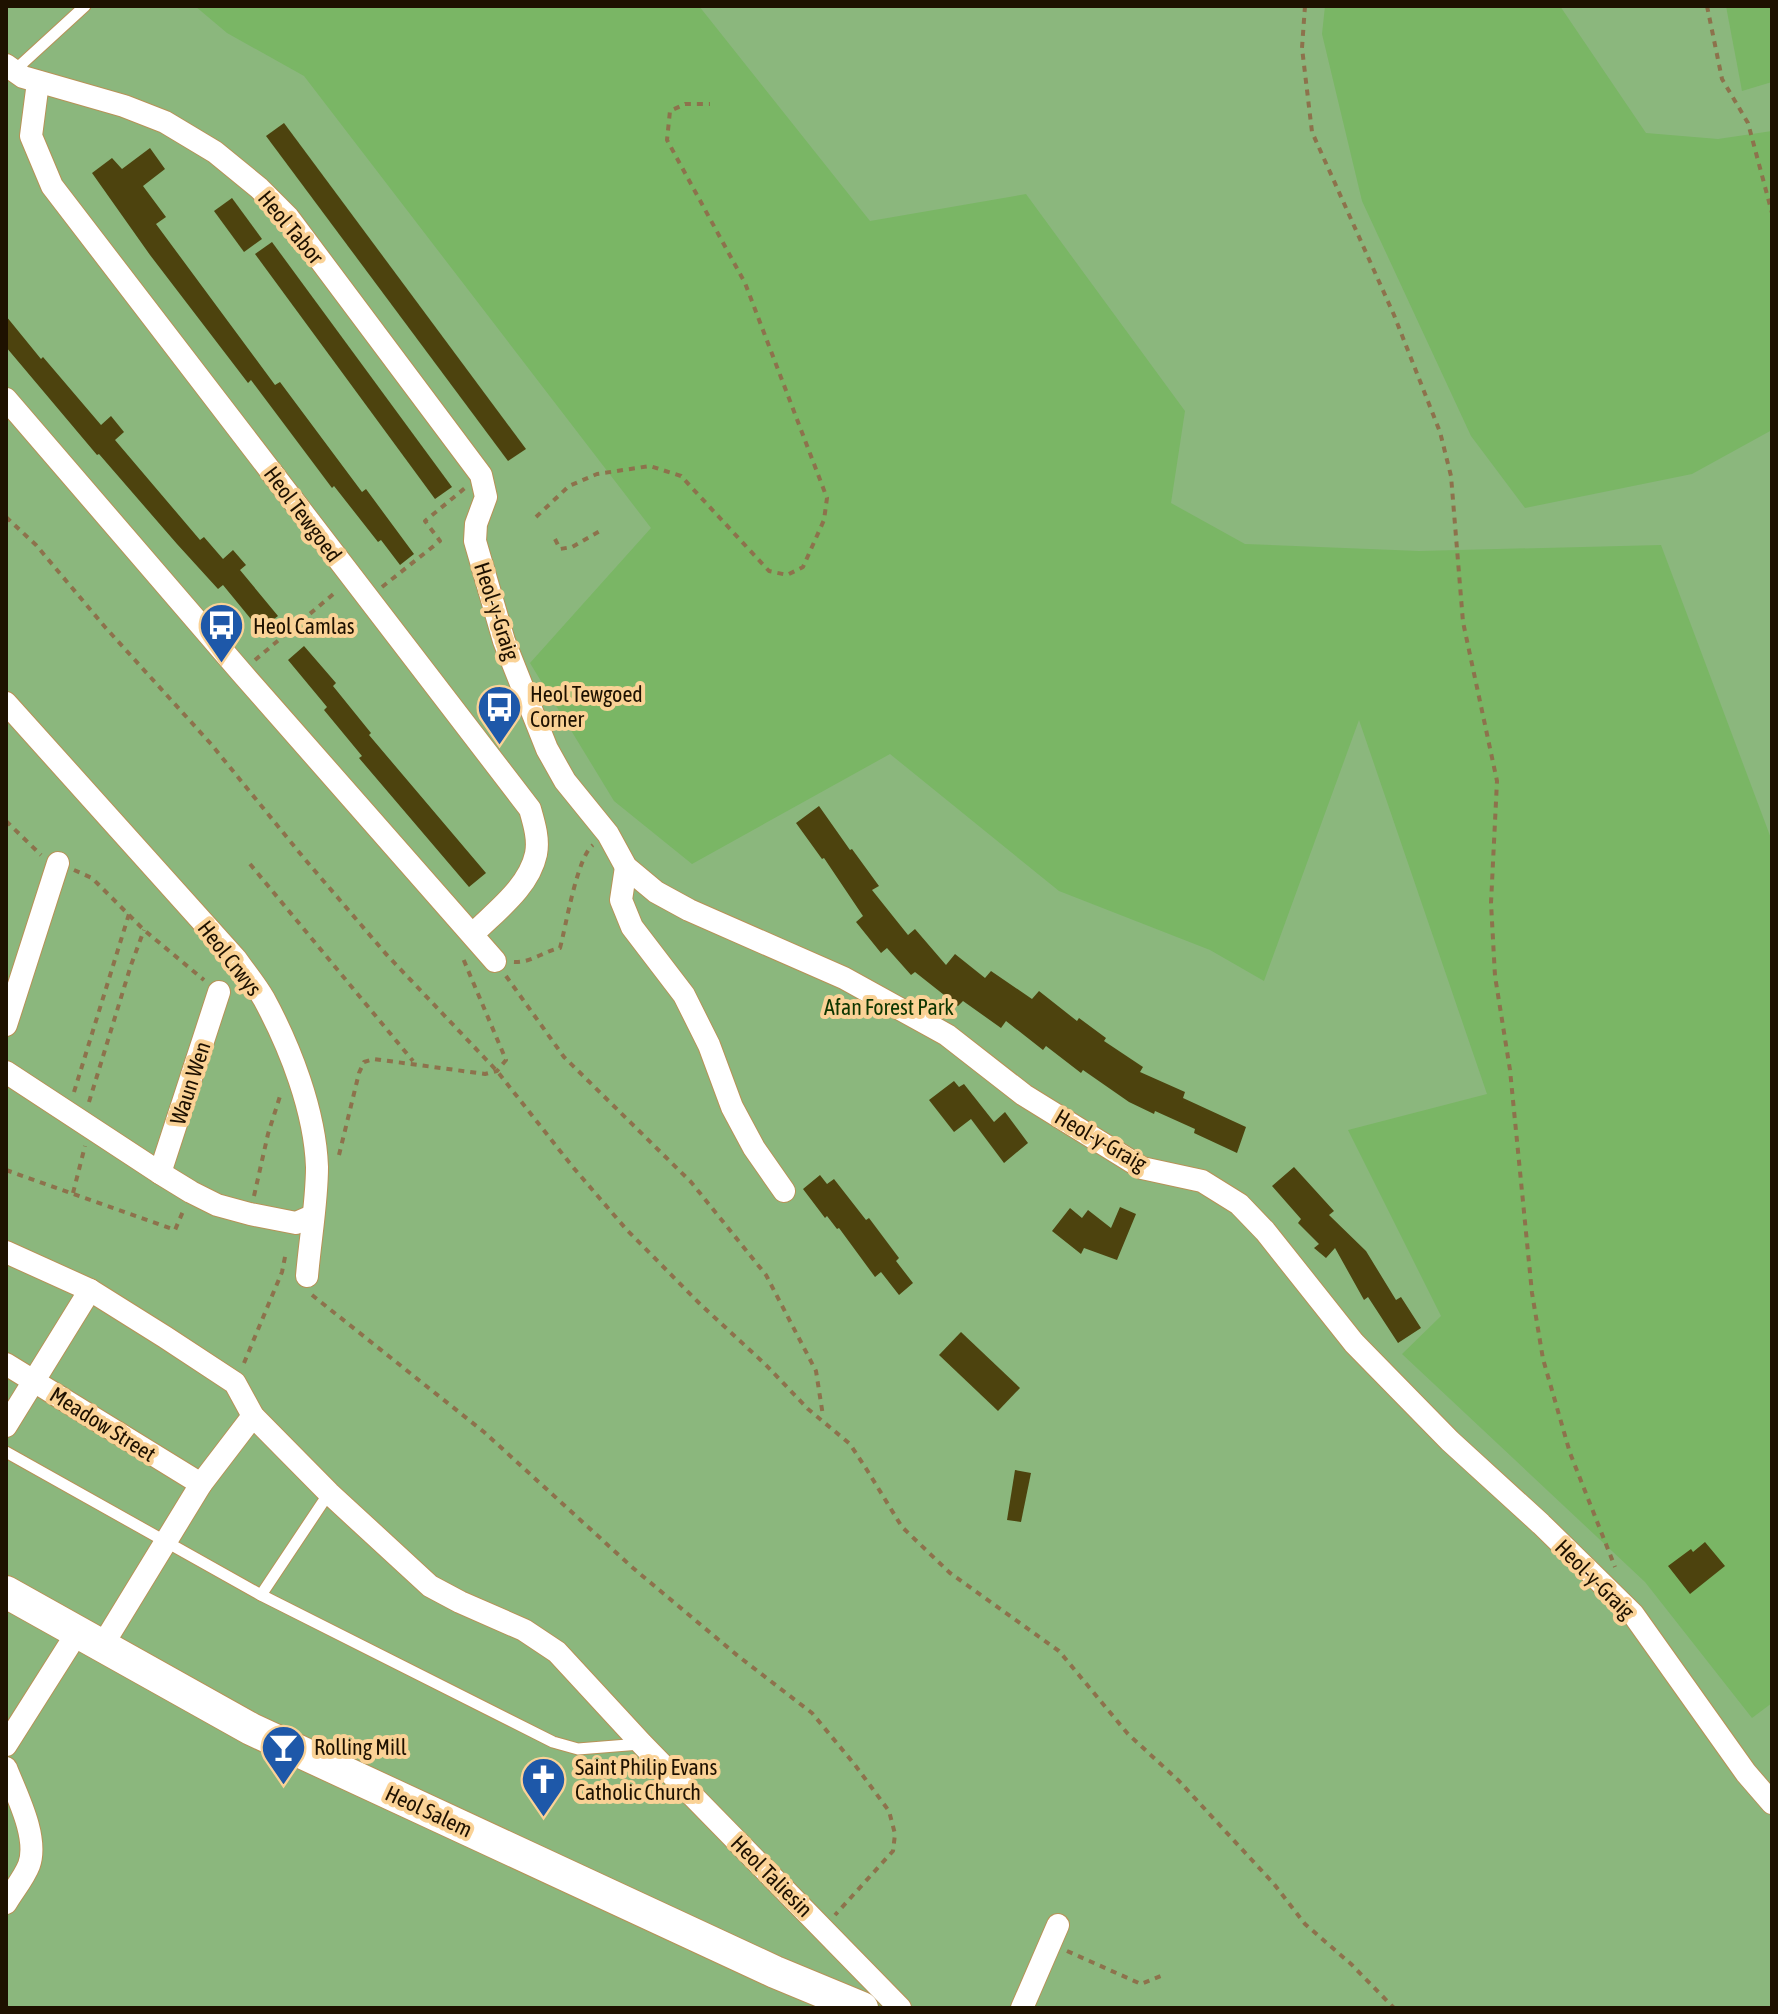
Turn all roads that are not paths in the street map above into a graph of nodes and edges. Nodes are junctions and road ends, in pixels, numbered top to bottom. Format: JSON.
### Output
{"nodes":[{"id":1,"x":85,"y":6,"type":"edge"},
{"id":2,"x":10,"y":68,"type":"edge"},
{"id":3,"x":38,"y":82,"type":"junction"},
{"id":4,"x":6,"y":399,"type":"edge"},
{"id":5,"x":483,"y":486,"type":"joint"},
{"id":6,"x":6,"y":703,"type":"edge"},
{"id":7,"x":58,"y":863,"type":"road end"},
{"id":8,"x":626,"y":867,"type":"junction"},
{"id":9,"x":466,"y":926,"type":"junction"},
{"id":10,"x":495,"y":961,"type":"road end"},
{"id":11,"x":214,"y":988,"type":"road end"},
{"id":12,"x":6,"y":1025,"type":"edge"},
{"id":13,"x":6,"y":1072,"type":"edge"},
{"id":14,"x":160,"y":1173,"type":"junction"},
{"id":15,"x":784,"y":1191,"type":"dead end"},
{"id":16,"x":304,"y":1219,"type":"junction"},
{"id":17,"x":6,"y":1252,"type":"edge"},
{"id":18,"x":300,"y":1281,"type":"road end"},
{"id":19,"x":90,"y":1290,"type":"junction"},
{"id":20,"x":6,"y":1364,"type":"edge"},
{"id":21,"x":33,"y":1381,"type":"junction"},
{"id":22,"x":253,"y":1416,"type":"junction"},
{"id":23,"x":6,"y":1426,"type":"edge"},
{"id":24,"x":6,"y":1452,"type":"edge"},
{"id":25,"x":201,"y":1484,"type":"junction"},
{"id":26,"x":329,"y":1493,"type":"junction"},
{"id":27,"x":164,"y":1543,"type":"junction"},
{"id":28,"x":6,"y":1592,"type":"edge"},
{"id":29,"x":261,"y":1595,"type":"junction"},
{"id":30,"x":90,"y":1639,"type":"junction"},
{"id":31,"x":12,"y":1720,"type":"edge"},
{"id":32,"x":642,"y":1744,"type":"junction"},
{"id":33,"x":6,"y":1745,"type":"edge"},
{"id":34,"x":6,"y":1768,"type":"edge"},
{"id":35,"x":1772,"y":1803,"type":"edge"},
{"id":36,"x":6,"y":1903,"type":"edge"},
{"id":37,"x":1054,"y":1934,"type":"road end"},
{"id":38,"x":862,"y":2008,"type":"edge"},
{"id":39,"x":900,"y":2008,"type":"edge"},
{"id":40,"x":1022,"y":2008,"type":"edge"}],
"edges":[{"from":1,"to":2,"type":"lane"},
{"from":2,"to":3,"type":"street","name":"Heol Tabor"},
{"from":3,"to":5,"type":"street","name":"Heol Tabor"},
{"from":3,"to":9,"type":"street","name":"Heol Tewgoed"},
{"from":4,"to":9,"type":"street"},
{"from":5,"to":8,"type":"street","name":"Heol-y-Graig"},
{"from":6,"to":16,"type":"street","name":"Heol Crwys"},
{"from":7,"to":12,"type":"street"},
{"from":8,"to":15,"type":"street"},
{"from":8,"to":35,"type":"street","name":"Heol-y-Graig"},
{"from":9,"to":10,"type":"street"},
{"from":11,"to":14,"type":"street","name":"Waun Wen"},
{"from":13,"to":14,"type":"street"},
{"from":14,"to":16,"type":"street"},
{"from":16,"to":18,"type":"street","name":"Heol Crwys"},
{"from":17,"to":19,"type":"street"},
{"from":19,"to":21,"type":"street"},
{"from":19,"to":22,"type":"street","name":"Heol Taliesin"},
{"from":20,"to":21,"type":"street","name":"Meadow Street"},
{"from":21,"to":23,"type":"street"},
{"from":21,"to":25,"type":"street","name":"Meadow Street"},
{"from":22,"to":25,"type":"street"},
{"from":22,"to":26,"type":"street","name":"Heol Taliesin"},
{"from":24,"to":27,"type":"lane"},
{"from":25,"to":27,"type":"street"},
{"from":26,"to":29,"type":"lane"},
{"from":26,"to":32,"type":"street","name":"Heol Taliesin"},
{"from":27,"to":29,"type":"lane"},
{"from":27,"to":30,"type":"street"},
{"from":28,"to":30,"type":"main road","name":"Heol Salem"},
{"from":29,"to":32,"type":"lane"},
{"from":30,"to":31,"type":"street"},
{"from":30,"to":38,"type":"main road","name":"Heol Salem"},
{"from":31,"to":33,"type":"street"},
{"from":32,"to":39,"type":"street","name":"Heol Taliesin"},
{"from":34,"to":36,"type":"street"},
{"from":37,"to":40,"type":"street"}]}
